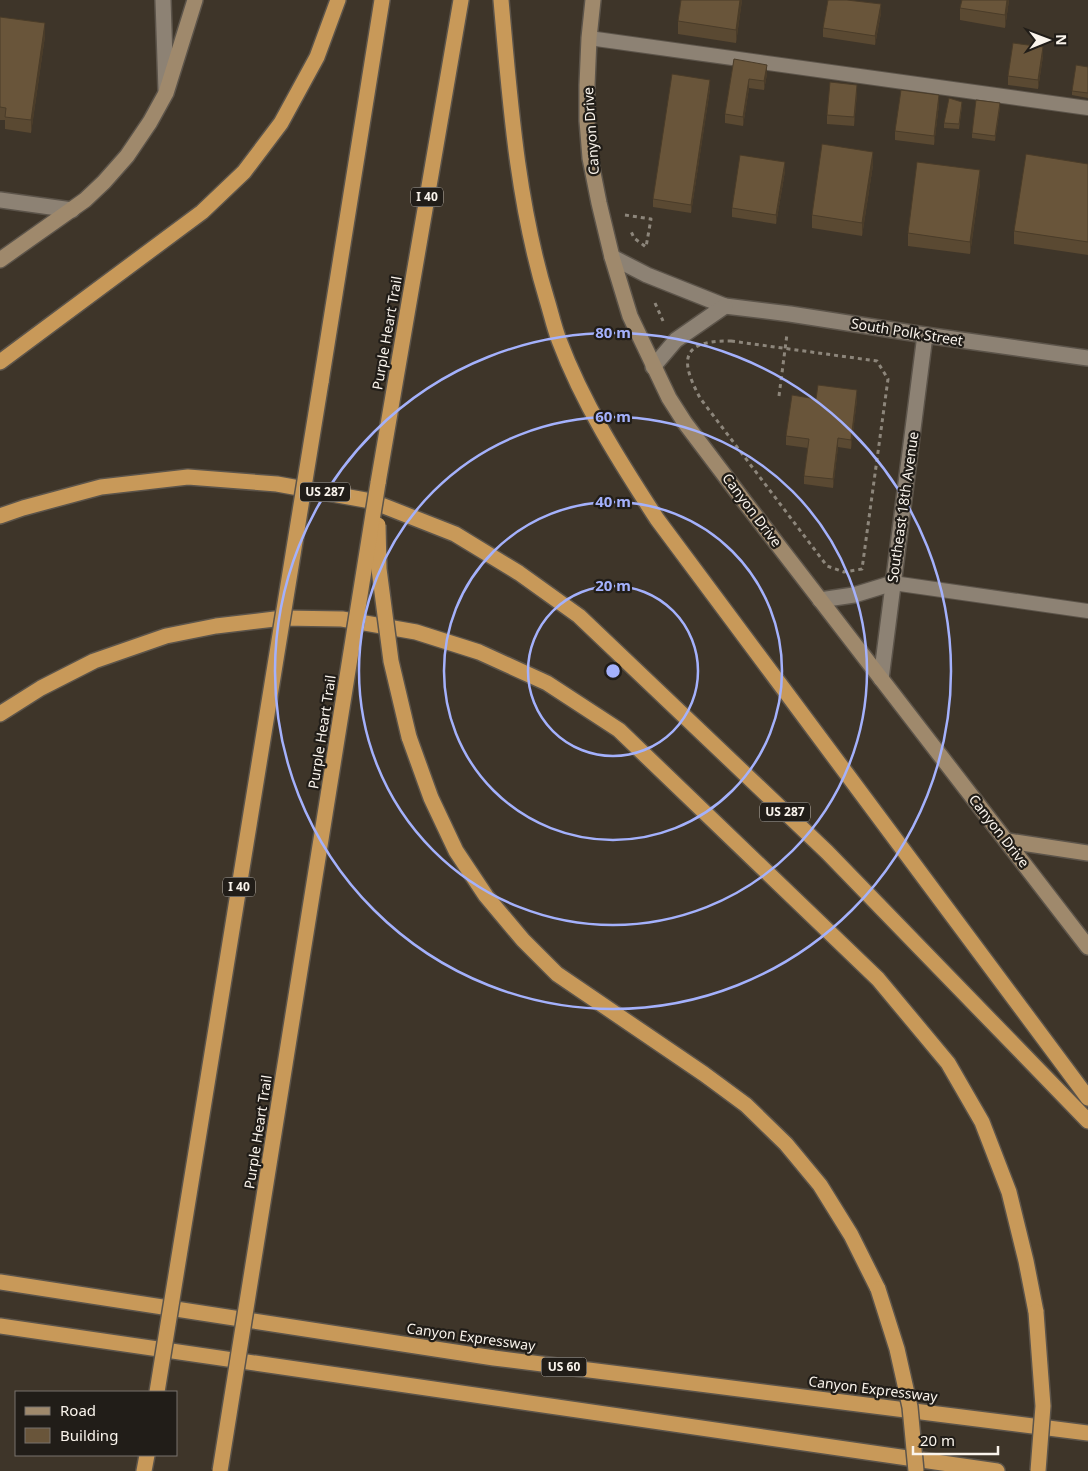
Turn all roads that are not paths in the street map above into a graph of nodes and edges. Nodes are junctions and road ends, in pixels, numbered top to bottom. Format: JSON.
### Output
{"nodes":[{"id":1,"x":163,"y":0,"type":"edge"},
{"id":2,"x":195,"y":0,"type":"edge"},
{"id":3,"x":338,"y":0,"type":"edge"},
{"id":4,"x":382,"y":0,"type":"edge"},
{"id":5,"x":461,"y":0,"type":"edge"},
{"id":6,"x":501,"y":0,"type":"edge"},
{"id":7,"x":593,"y":0,"type":"edge"},
{"id":8,"x":589,"y":38,"type":"junction"},
{"id":9,"x":166,"y":94,"type":"junction"},
{"id":10,"x":1088,"y":108,"type":"edge"},
{"id":11,"x":0,"y":200,"type":"edge"},
{"id":12,"x":72,"y":210,"type":"junction"},
{"id":13,"x":612,"y":257,"type":"junction"},
{"id":14,"x":0,"y":260,"type":"edge"},
{"id":15,"x":725,"y":306,"type":"junction"},
{"id":16,"x":925,"y":335,"type":"junction"},
{"id":17,"x":18,"y":350,"type":"junction"},
{"id":18,"x":1088,"y":358,"type":"edge"},
{"id":19,"x":0,"y":362,"type":"edge"},
{"id":20,"x":654,"y":366,"type":"junction"},
{"id":21,"x":0,"y":367,"type":"edge"},
{"id":22,"x":378,"y":483,"type":"junction"},
{"id":23,"x":0,"y":516,"type":"edge"},
{"id":24,"x":893,"y":583,"type":"junction"},
{"id":25,"x":820,"y":600,"type":"junction"},
{"id":26,"x":1088,"y":610,"type":"edge"},
{"id":27,"x":881,"y":679,"type":"junction"},
{"id":28,"x":0,"y":714,"type":"edge"},
{"id":29,"x":1008,"y":841,"type":"junction"},
{"id":30,"x":1088,"y":853,"type":"edge"},
{"id":31,"x":1088,"y":947,"type":"edge"},
{"id":32,"x":1088,"y":1098,"type":"edge"},
{"id":33,"x":1088,"y":1121,"type":"edge"},
{"id":34,"x":0,"y":1282,"type":"edge"},
{"id":35,"x":0,"y":1326,"type":"edge"},
{"id":36,"x":157,"y":1391,"type":"edge"},
{"id":37,"x":1088,"y":1433,"type":"edge"},
{"id":38,"x":146,"y":1456,"type":"edge"},
{"id":39,"x":144,"y":1471,"type":"edge"},
{"id":40,"x":220,"y":1471,"type":"edge"},
{"id":41,"x":916,"y":1471,"type":"edge"},
{"id":42,"x":997,"y":1471,"type":"edge"},
{"id":43,"x":1038,"y":1471,"type":"edge"}],
"edges":[{"from":1,"to":9,"type":"street"},
{"from":2,"to":9,"type":"main road"},
{"from":3,"to":17,"type":"highway"},
{"from":4,"to":36,"type":"highway","number":"I 40","bridge":true},
{"from":5,"to":22,"type":"highway","name":"Purple Heart Trail","number":"I 40"},
{"from":6,"to":32,"type":"highway"},
{"from":7,"to":8,"type":"main road","name":"Canyon Drive"},
{"from":8,"to":10,"type":"lane"},
{"from":8,"to":13,"type":"main road","name":"Canyon Drive"},
{"from":9,"to":12,"type":"main road"},
{"from":11,"to":12,"type":"street"},
{"from":12,"to":14,"type":"main road"},
{"from":13,"to":15,"type":"street","name":"South Polk Street"},
{"from":13,"to":20,"type":"main road","name":"Canyon Drive"},
{"from":15,"to":16,"type":"street","name":"South Polk Street"},
{"from":15,"to":20,"type":"street"},
{"from":16,"to":18,"type":"street","name":"South Polk Street"},
{"from":16,"to":24,"type":"street","name":"Southeast 18th Avenue"},
{"from":17,"to":19,"type":"highway"},
{"from":17,"to":21,"type":"highway"},
{"from":20,"to":25,"type":"main road","name":"Canyon Drive"},
{"from":22,"to":40,"type":"highway","name":"Purple Heart Trail","number":"I 40","bridge":true},
{"from":22,"to":41,"type":"highway","bridge":true},
{"from":23,"to":33,"type":"highway","number":"US 287"},
{"from":24,"to":25,"type":"street"},
{"from":24,"to":26,"type":"lane"},
{"from":24,"to":27,"type":"street","name":"Southeast 18th Avenue"},
{"from":25,"to":27,"type":"main road","name":"Canyon Drive"},
{"from":27,"to":29,"type":"main road","name":"Canyon Drive"},
{"from":28,"to":43,"type":"highway","bridge":true},
{"from":29,"to":30,"type":"main road"},
{"from":29,"to":31,"type":"main road","name":"Canyon Drive"},
{"from":34,"to":37,"type":"highway","name":"Canyon Expressway","number":"US 60"},
{"from":35,"to":42,"type":"highway"},
{"from":38,"to":39,"type":"highway"}]}
